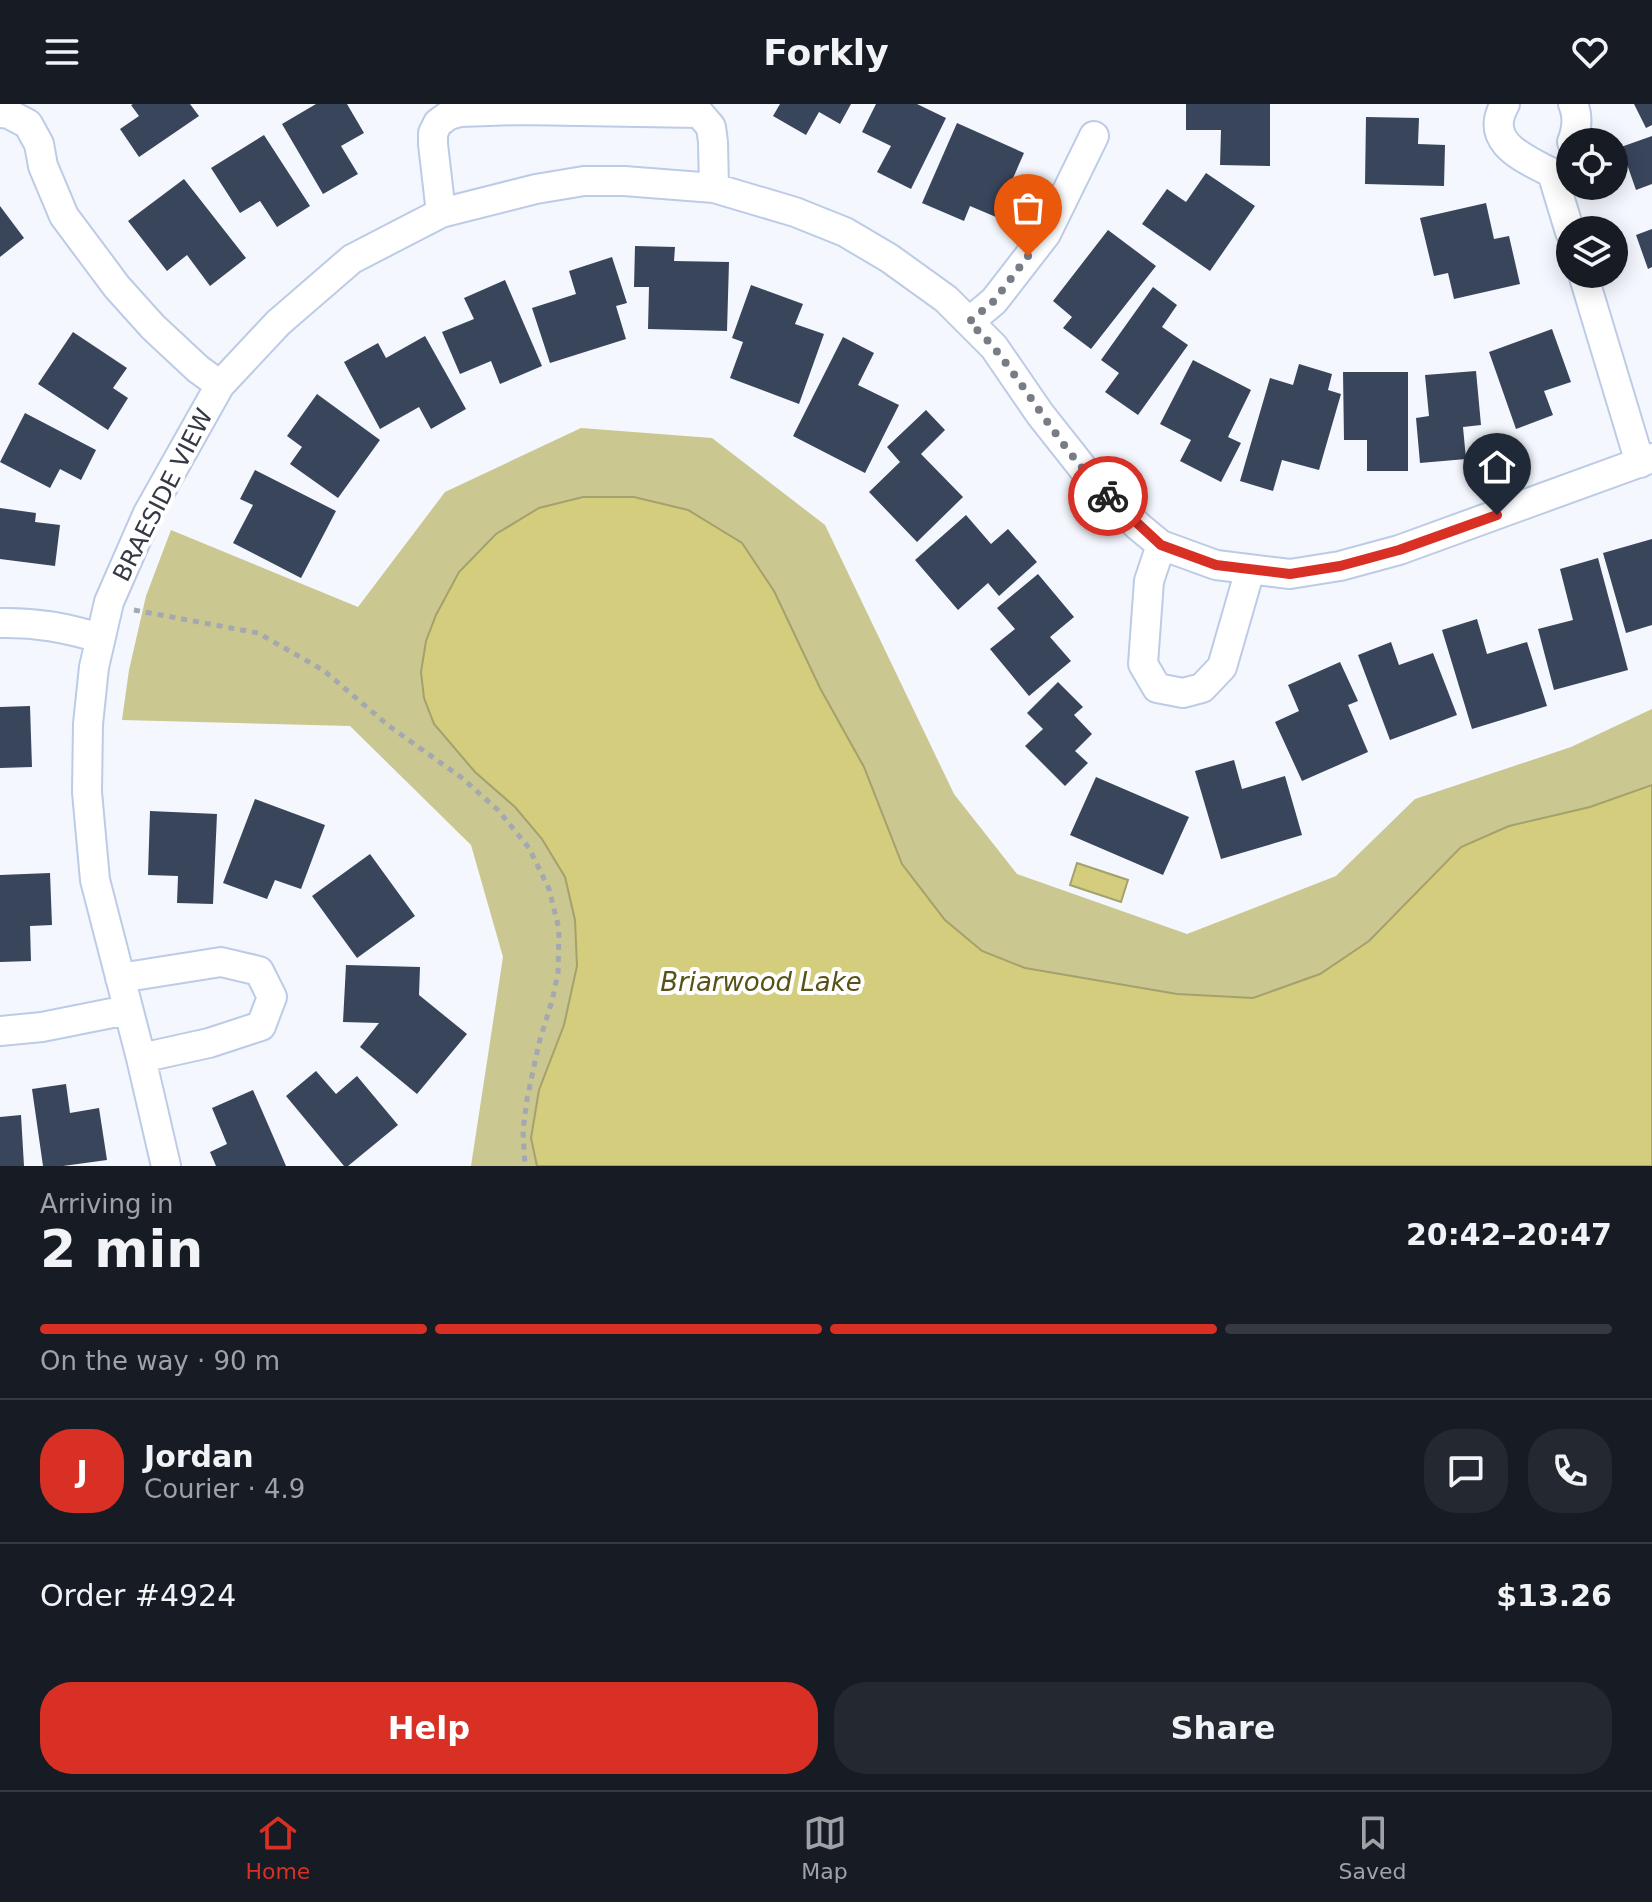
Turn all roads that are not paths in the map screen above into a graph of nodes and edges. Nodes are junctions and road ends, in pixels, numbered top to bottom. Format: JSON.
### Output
{"nodes":[{"id":1,"x":1505,"y":104,"type":"edge"},
{"id":2,"x":1573,"y":104,"type":"edge"},
{"id":3,"x":0,"y":113,"type":"edge"},
{"id":4,"x":1576,"y":128,"type":"edge"},
{"id":5,"x":1094,"y":136,"type":"dead end"},
{"id":6,"x":1556,"y":167,"type":"edge"},
{"id":7,"x":1552,"y":173,"type":"junction"},
{"id":8,"x":714,"y":188,"type":"junction"},
{"id":9,"x":441,"y":213,"type":"junction"},
{"id":10,"x":1565,"y":216,"type":"edge"},
{"id":11,"x":1588,"y":288,"type":"edge"},
{"id":12,"x":969,"y":322,"type":"junction"},
{"id":13,"x":220,"y":385,"type":"junction"},
{"id":14,"x":1646,"y":461,"type":"edge"},
{"id":15,"x":1161,"y":545,"type":"junction"},
{"id":16,"x":1250,"y":570,"type":"junction"},
{"id":17,"x":0,"y":623,"type":"edge"},
{"id":18,"x":100,"y":638,"type":"junction"},
{"id":19,"x":120,"y":978,"type":"junction"},
{"id":20,"x":127,"y":1010,"type":"junction"},
{"id":21,"x":0,"y":1031,"type":"edge"},
{"id":22,"x":141,"y":1058,"type":"junction"},
{"id":23,"x":166,"y":1166,"type":"edge"}],
"edges":[{"from":1,"to":7,"type":"street"},
{"from":2,"to":4,"type":"street"},
{"from":3,"to":13,"type":"street"},
{"from":5,"to":12,"type":"street"},
{"from":6,"to":7,"type":"street"},
{"from":7,"to":10,"type":"street"},
{"from":8,"to":9,"type":"street","name":"BRAESIDE VIEW"},
{"from":8,"to":9,"type":"street"},
{"from":8,"to":12,"type":"street","name":"BRAESIDE VIEW"},
{"from":9,"to":13,"type":"street","name":"BRAESIDE VIEW"},
{"from":11,"to":14,"type":"street"},
{"from":12,"to":15,"type":"street","name":"BRAESIDE VIEW"},
{"from":13,"to":18,"type":"street","name":"BRAESIDE VIEW"},
{"from":14,"to":16,"type":"street","name":"BRAESIDE VIEW"},
{"from":15,"to":16,"type":"street","name":"BRAESIDE VIEW"},
{"from":15,"to":16,"type":"street"},
{"from":17,"to":18,"type":"street"},
{"from":18,"to":19,"type":"street","name":"BRAESIDE VIEW"},
{"from":19,"to":20,"type":"street","name":"BRAESIDE VIEW"},
{"from":19,"to":22,"type":"street"},
{"from":20,"to":21,"type":"street"},
{"from":20,"to":22,"type":"street","name":"BRAESIDE VIEW"},
{"from":22,"to":23,"type":"street","name":"BRAESIDE VIEW"}]}
